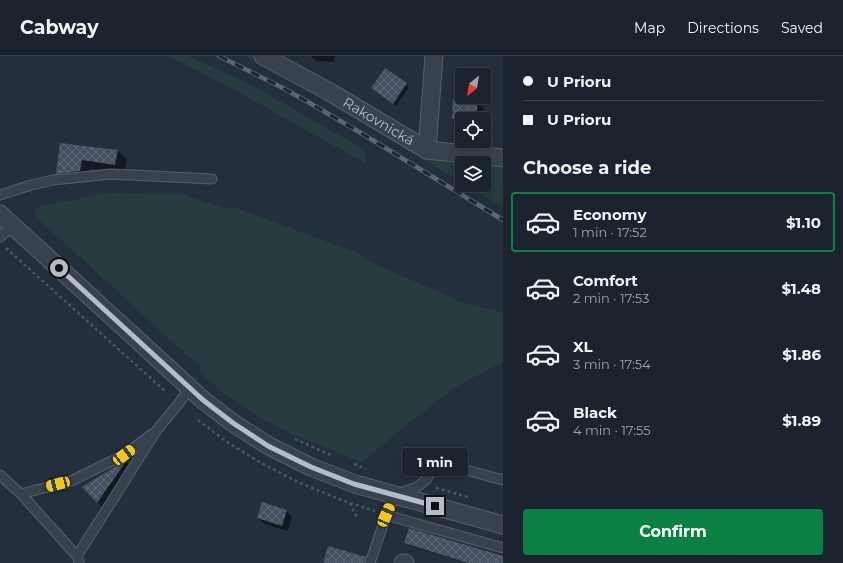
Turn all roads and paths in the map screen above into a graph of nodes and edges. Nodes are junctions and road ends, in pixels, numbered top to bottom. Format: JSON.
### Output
{"nodes":[{"id":1,"x":263,"y":56,"type":"edge"},
{"id":2,"x":434,"y":56,"type":"edge"},
{"id":3,"x":427,"y":150,"type":"junction"},
{"id":4,"x":503,"y":158,"type":"edge"},
{"id":5,"x":212,"y":179,"type":"dead end"},
{"id":6,"x":0,"y":195,"type":"edge"},
{"id":7,"x":0,"y":214,"type":"edge"},
{"id":8,"x":6,"y":231,"type":"edge"},
{"id":9,"x":6,"y":247,"type":"dead end"},
{"id":10,"x":190,"y":388,"type":"junction"},
{"id":11,"x":166,"y":392,"type":"dead end"},
{"id":12,"x":156,"y":431,"type":"junction"},
{"id":13,"x":291,"y":437,"type":"dead end"},
{"id":14,"x":334,"y":456,"type":"dead end"},
{"id":15,"x":347,"y":462,"type":"dead end"},
{"id":16,"x":368,"y":469,"type":"dead end"},
{"id":17,"x":0,"y":475,"type":"edge"},
{"id":18,"x":503,"y":480,"type":"edge"},
{"id":19,"x":21,"y":494,"type":"junction"},
{"id":20,"x":395,"y":495,"type":"junction"},
{"id":21,"x":350,"y":503,"type":"dead end"},
{"id":22,"x":386,"y":515,"type":"junction"},
{"id":23,"x":357,"y":518,"type":"dead end"},
{"id":24,"x":503,"y":525,"type":"edge"},
{"id":25,"x":503,"y":548,"type":"edge"},
{"id":26,"x":78,"y":559,"type":"edge"},
{"id":27,"x":370,"y":563,"type":"edge"}],
"edges":[{"from":1,"to":3,"type":"street","name":"Rakovnická"},
{"from":2,"to":3,"type":"street"},
{"from":3,"to":4,"type":"street","name":"Rakovnická"},
{"from":5,"to":6,"type":"lane"},
{"from":7,"to":8,"type":"street"},
{"from":8,"to":10,"type":"street"},
{"from":9,"to":11,"type":"path"},
{"from":10,"to":12,"type":"lane"},
{"from":10,"to":20,"type":"street"},
{"from":12,"to":19,"type":"lane"},
{"from":12,"to":26,"type":"lane"},
{"from":13,"to":14,"type":"path"},
{"from":15,"to":16,"type":"path"},
{"from":17,"to":19,"type":"lane"},
{"from":18,"to":20,"type":"lane"},
{"from":19,"to":26,"type":"lane"},
{"from":20,"to":22,"type":"lane"},
{"from":20,"to":24,"type":"street"},
{"from":21,"to":23,"type":"path"},
{"from":22,"to":25,"type":"lane"},
{"from":22,"to":27,"type":"lane"}]}
